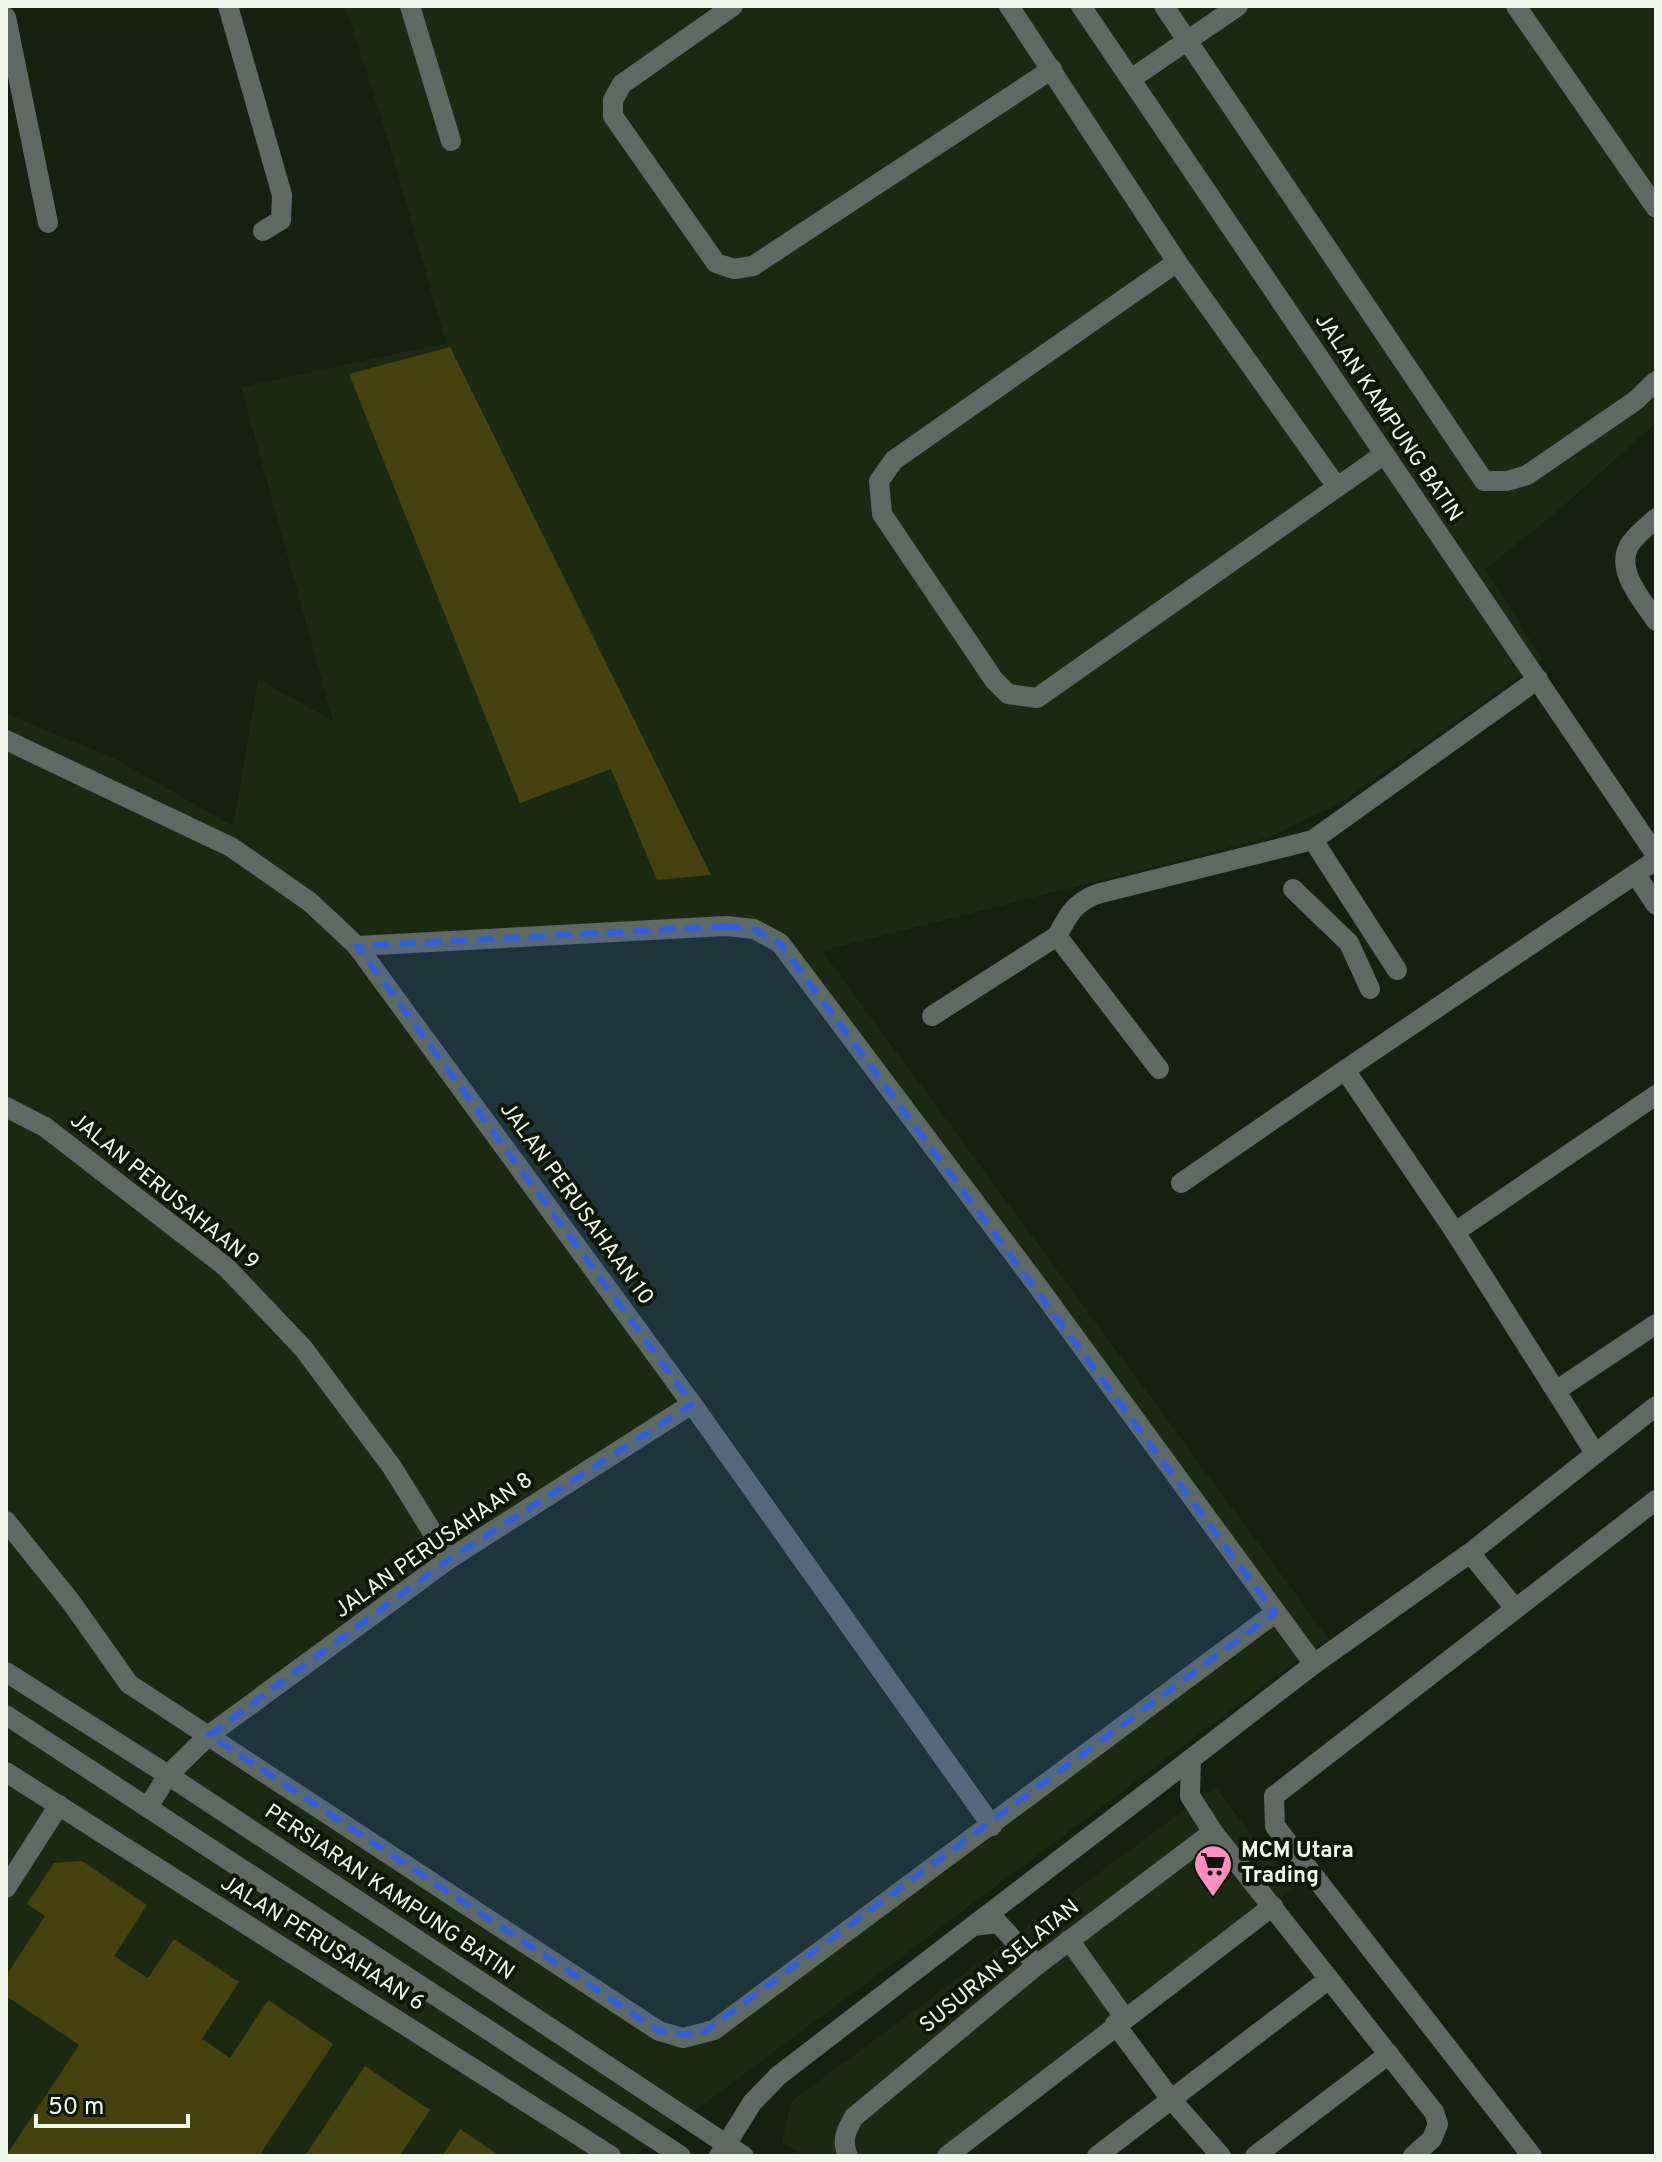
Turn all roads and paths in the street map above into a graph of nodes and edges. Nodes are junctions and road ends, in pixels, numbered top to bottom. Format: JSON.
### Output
{"nodes":[{"id":1,"x":228,"y":6,"type":"edge"},
{"id":2,"x":410,"y":6,"type":"edge"},
{"id":3,"x":733,"y":6,"type":"edge"},
{"id":4,"x":1009,"y":6,"type":"edge"},
{"id":5,"x":1081,"y":6,"type":"edge"},
{"id":6,"x":1164,"y":6,"type":"edge"},
{"id":7,"x":1238,"y":6,"type":"edge"},
{"id":8,"x":1516,"y":6,"type":"edge"},
{"id":9,"x":6,"y":17,"type":"edge"},
{"id":10,"x":1187,"y":41,"type":"junction"},
{"id":11,"x":1052,"y":69,"type":"junction"},
{"id":12,"x":1131,"y":79,"type":"junction"},
{"id":13,"x":451,"y":141,"type":"dead end"},
{"id":14,"x":1656,"y":208,"type":"edge"},
{"id":15,"x":48,"y":223,"type":"dead end"},
{"id":16,"x":263,"y":231,"type":"dead end"},
{"id":17,"x":1177,"y":262,"type":"junction"},
{"id":18,"x":1656,"y":381,"type":"edge"},
{"id":19,"x":1383,"y":455,"type":"junction"},
{"id":20,"x":1337,"y":487,"type":"junction"},
{"id":21,"x":1656,"y":518,"type":"edge"},
{"id":22,"x":1656,"y":621,"type":"edge"},
{"id":23,"x":1538,"y":679,"type":"junction"},
{"id":24,"x":6,"y":740,"type":"edge"},
{"id":25,"x":1313,"y":840,"type":"junction"},
{"id":26,"x":1656,"y":857,"type":"edge"},
{"id":27,"x":1636,"y":875,"type":"junction"},
{"id":28,"x":1293,"y":889,"type":"dead end"},
{"id":29,"x":1656,"y":905,"type":"edge"},
{"id":30,"x":1372,"y":934,"type":"junction"},
{"id":31,"x":1057,"y":936,"type":"junction"},
{"id":32,"x":1349,"y":943,"type":"junction"},
{"id":33,"x":357,"y":946,"type":"junction"},
{"id":34,"x":1397,"y":970,"type":"dead end"},
{"id":35,"x":1370,"y":989,"type":"dead end"},
{"id":36,"x":932,"y":1016,"type":"dead end"},
{"id":37,"x":1159,"y":1069,"type":"dead end"},
{"id":38,"x":1345,"y":1070,"type":"junction"},
{"id":39,"x":1656,"y":1095,"type":"edge"},
{"id":40,"x":6,"y":1107,"type":"edge"},
{"id":41,"x":1181,"y":1183,"type":"dead end"},
{"id":42,"x":1455,"y":1232,"type":"junction"},
{"id":43,"x":1656,"y":1324,"type":"edge"},
{"id":44,"x":1557,"y":1390,"type":"junction"},
{"id":45,"x":692,"y":1404,"type":"junction"},
{"id":46,"x":1656,"y":1406,"type":"edge"},
{"id":47,"x":1595,"y":1453,"type":"junction"},
{"id":48,"x":1656,"y":1500,"type":"edge"},
{"id":49,"x":6,"y":1521,"type":"edge"},
{"id":50,"x":1470,"y":1553,"type":"junction"},
{"id":51,"x":449,"y":1559,"type":"junction"},
{"id":52,"x":1514,"y":1607,"type":"junction"},
{"id":53,"x":1275,"y":1613,"type":"junction"},
{"id":54,"x":1314,"y":1664,"type":"junction"},
{"id":55,"x":6,"y":1672,"type":"edge"},
{"id":56,"x":6,"y":1715,"type":"edge"},
{"id":57,"x":209,"y":1735,"type":"junction"},
{"id":58,"x":1191,"y":1759,"type":"junction"},
{"id":59,"x":6,"y":1772,"type":"edge"},
{"id":60,"x":168,"y":1775,"type":"junction"},
{"id":61,"x":59,"y":1805,"type":"junction"},
{"id":62,"x":148,"y":1807,"type":"junction"},
{"id":63,"x":992,"y":1826,"type":"junction"},
{"id":64,"x":1213,"y":1832,"type":"junction"},
{"id":65,"x":6,"y":1888,"type":"edge"},
{"id":66,"x":1273,"y":1906,"type":"junction"},
{"id":67,"x":973,"y":1926,"type":"junction"},
{"id":68,"x":1069,"y":1940,"type":"junction"},
{"id":69,"x":1037,"y":1965,"type":"junction"},
{"id":70,"x":1329,"y":1979,"type":"junction"},
{"id":71,"x":1120,"y":2021,"type":"junction"},
{"id":72,"x":1389,"y":2054,"type":"junction"},
{"id":73,"x":1170,"y":2098,"type":"junction"},
{"id":74,"x":730,"y":2152,"type":"edge"},
{"id":75,"x":611,"y":2156,"type":"edge"},
{"id":76,"x":681,"y":2156,"type":"edge"},
{"id":77,"x":848,"y":2156,"type":"edge"},
{"id":78,"x":947,"y":2156,"type":"edge"},
{"id":79,"x":1097,"y":2156,"type":"edge"},
{"id":80,"x":1221,"y":2156,"type":"edge"},
{"id":81,"x":1255,"y":2156,"type":"edge"},
{"id":82,"x":1413,"y":2156,"type":"edge"},
{"id":83,"x":1532,"y":2156,"type":"edge"}],
"edges":[{"from":1,"to":16,"type":"street"},
{"from":2,"to":13,"type":"street"},
{"from":3,"to":11,"type":"street"},
{"from":4,"to":11,"type":"street"},
{"from":5,"to":12,"type":"street","name":"JALAN KAMPUNG BATIN"},
{"from":6,"to":10,"type":"street"},
{"from":7,"to":10,"type":"street"},
{"from":8,"to":14,"type":"street"},
{"from":9,"to":15,"type":"street"},
{"from":10,"to":12,"type":"street"},
{"from":10,"to":18,"type":"street"},
{"from":11,"to":17,"type":"street"},
{"from":12,"to":19,"type":"street","name":"JALAN KAMPUNG BATIN"},
{"from":17,"to":20,"type":"street"},
{"from":17,"to":20,"type":"street"},
{"from":19,"to":20,"type":"street"},
{"from":19,"to":23,"type":"street","name":"JALAN KAMPUNG BATIN"},
{"from":21,"to":22,"type":"street"},
{"from":23,"to":25,"type":"street"},
{"from":23,"to":26,"type":"street","name":"JALAN KAMPUNG BATIN"},
{"from":24,"to":33,"type":"street","name":"JALAN PERUSAHAAN 10"},
{"from":25,"to":30,"type":"street"},
{"from":25,"to":31,"type":"street"},
{"from":26,"to":27,"type":"street"},
{"from":27,"to":29,"type":"street"},
{"from":27,"to":38,"type":"street"},
{"from":28,"to":32,"type":"street"},
{"from":30,"to":32,"type":"street"},
{"from":30,"to":34,"type":"street"},
{"from":31,"to":36,"type":"street"},
{"from":31,"to":37,"type":"street"},
{"from":32,"to":35,"type":"street"},
{"from":33,"to":45,"type":"street","name":"JALAN PERUSAHAAN 10"},
{"from":33,"to":53,"type":"street"},
{"from":38,"to":41,"type":"street"},
{"from":38,"to":42,"type":"street"},
{"from":39,"to":42,"type":"street"},
{"from":40,"to":51,"type":"street","name":"JALAN PERUSAHAAN 9"},
{"from":42,"to":44,"type":"street"},
{"from":43,"to":44,"type":"street"},
{"from":44,"to":47,"type":"street"},
{"from":45,"to":51,"type":"street","name":"JALAN PERUSAHAAN 8"},
{"from":45,"to":63,"type":"street","name":"JALAN PERUSAHAAN 10"},
{"from":46,"to":47,"type":"street"},
{"from":47,"to":50,"type":"street"},
{"from":48,"to":52,"type":"street"},
{"from":49,"to":57,"type":"street"},
{"from":50,"to":52,"type":"street"},
{"from":50,"to":54,"type":"street"},
{"from":51,"to":57,"type":"street","name":"JALAN PERUSAHAAN 8"},
{"from":52,"to":83,"type":"street"},
{"from":53,"to":54,"type":"street"},
{"from":53,"to":63,"type":"street"},
{"from":54,"to":58,"type":"street"},
{"from":55,"to":60,"type":"street","name":"PERSIARAN KAMPUNG BATIN"},
{"from":56,"to":62,"type":"street"},
{"from":57,"to":60,"type":"street","name":"JALAN PERUSAHAAN 8"},
{"from":57,"to":63,"type":"street"},
{"from":58,"to":64,"type":"street"},
{"from":58,"to":67,"type":"street"},
{"from":59,"to":61,"type":"street","name":"JALAN PERUSAHAAN 6"},
{"from":60,"to":62,"type":"street","name":"JALAN PERUSAHAAN 8"},
{"from":60,"to":74,"type":"street","name":"PERSIARAN KAMPUNG BATIN"},
{"from":61,"to":65,"type":"street"},
{"from":61,"to":75,"type":"street","name":"JALAN PERUSAHAAN 6"},
{"from":62,"to":76,"type":"street"},
{"from":64,"to":66,"type":"street"},
{"from":64,"to":68,"type":"street","name":"SUSURAN SELATAN"},
{"from":66,"to":70,"type":"street"},
{"from":66,"to":71,"type":"street"},
{"from":67,"to":69,"type":"street"},
{"from":67,"to":74,"type":"street"},
{"from":68,"to":69,"type":"street","name":"SUSURAN SELATAN"},
{"from":68,"to":71,"type":"street"},
{"from":69,"to":77,"type":"street","name":"SUSURAN SELATAN"},
{"from":70,"to":72,"type":"street"},
{"from":70,"to":73,"type":"street"},
{"from":71,"to":73,"type":"street"},
{"from":71,"to":78,"type":"street"},
{"from":72,"to":81,"type":"street"},
{"from":72,"to":82,"type":"street"},
{"from":73,"to":79,"type":"street"},
{"from":73,"to":80,"type":"street"}]}
